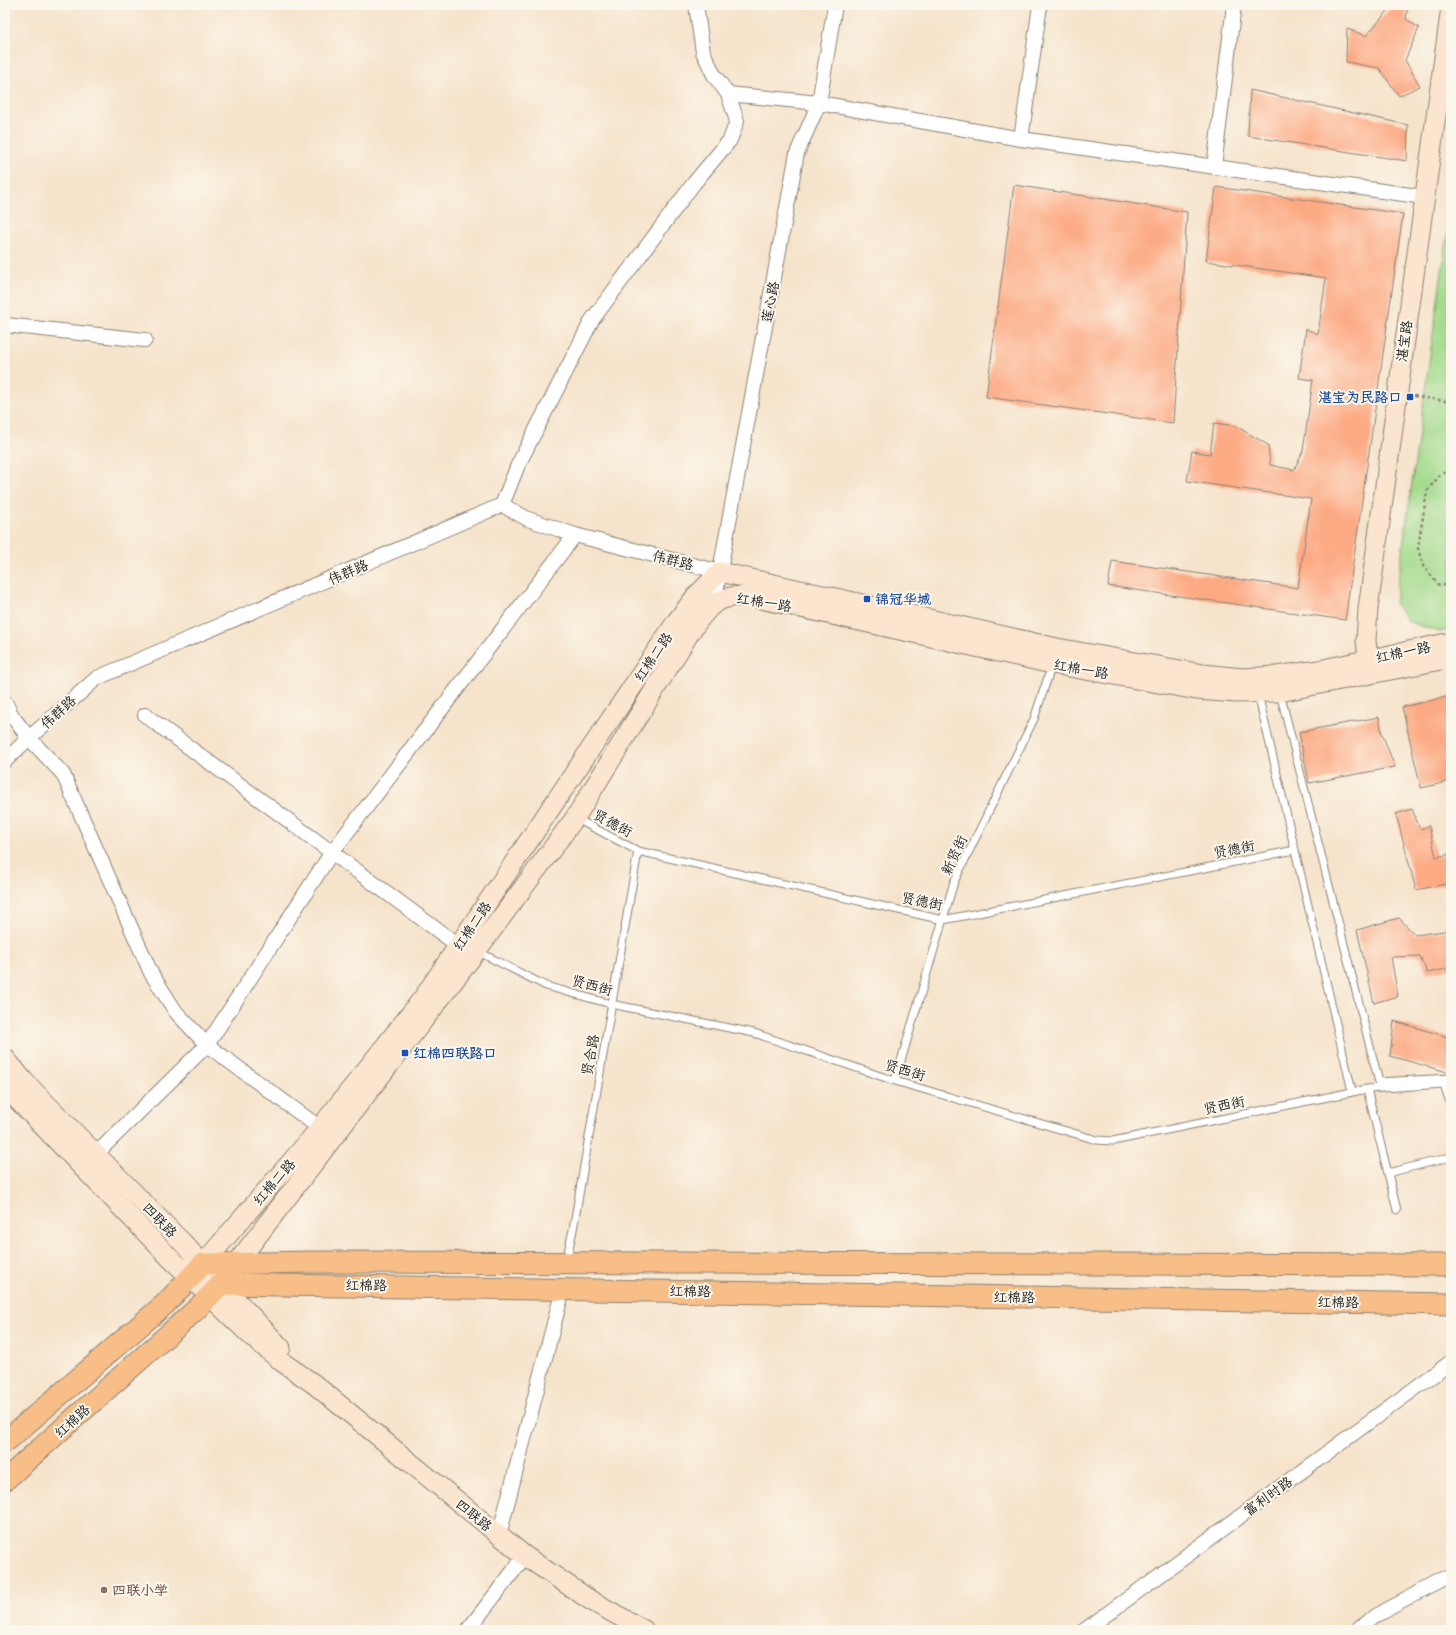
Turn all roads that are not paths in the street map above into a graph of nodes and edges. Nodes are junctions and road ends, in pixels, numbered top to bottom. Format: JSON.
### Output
{"nodes":[{"id":1,"x":696,"y":5,"type":"edge"},
{"id":2,"x":835,"y":5,"type":"edge"},
{"id":3,"x":1040,"y":5,"type":"edge"},
{"id":4,"x":1234,"y":5,"type":"edge"},
{"id":5,"x":1451,"y":7,"type":"edge"},
{"id":6,"x":728,"y":94,"type":"junction"},
{"id":7,"x":818,"y":103,"type":"junction"},
{"id":8,"x":1021,"y":139,"type":"junction"},
{"id":9,"x":1214,"y":167,"type":"junction"},
{"id":10,"x":1424,"y":197,"type":"junction"},
{"id":11,"x":5,"y":324,"type":"edge"},
{"id":12,"x":145,"y":340,"type":"dead end"},
{"id":13,"x":502,"y":505,"type":"junction"},
{"id":14,"x":575,"y":535,"type":"junction"},
{"id":15,"x":720,"y":572,"type":"junction"},
{"id":16,"x":714,"y":602,"type":"junction"},
{"id":17,"x":1451,"y":642,"type":"edge"},
{"id":18,"x":1055,"y":656,"type":"junction"},
{"id":19,"x":1451,"y":658,"type":"edge"},
{"id":20,"x":1369,"y":667,"type":"junction"},
{"id":21,"x":1280,"y":692,"type":"junction"},
{"id":22,"x":1258,"y":693,"type":"junction"},
{"id":23,"x":5,"y":702,"type":"edge"},
{"id":24,"x":145,"y":715,"type":"dead end"},
{"id":25,"x":28,"y":738,"type":"junction"},
{"id":26,"x":5,"y":761,"type":"edge"},
{"id":27,"x":575,"y":818,"type":"junction"},
{"id":28,"x":1295,"y":850,"type":"junction"},
{"id":29,"x":638,"y":851,"type":"junction"},
{"id":30,"x":332,"y":852,"type":"junction"},
{"id":31,"x":943,"y":920,"type":"junction"},
{"id":32,"x":468,"y":949,"type":"junction"},
{"id":33,"x":611,"y":1004,"type":"junction"},
{"id":34,"x":207,"y":1045,"type":"junction"},
{"id":35,"x":5,"y":1058,"type":"edge"},
{"id":36,"x":1451,"y":1078,"type":"edge"},
{"id":37,"x":895,"y":1081,"type":"junction"},
{"id":38,"x":5,"y":1086,"type":"edge"},
{"id":39,"x":1367,"y":1089,"type":"junction"},
{"id":40,"x":1352,"y":1091,"type":"junction"},
{"id":41,"x":1451,"y":1106,"type":"edge"},
{"id":42,"x":320,"y":1128,"type":"junction"},
{"id":43,"x":96,"y":1154,"type":"junction"},
{"id":44,"x":1451,"y":1157,"type":"edge"},
{"id":45,"x":1388,"y":1173,"type":"junction"},
{"id":46,"x":1397,"y":1210,"type":"dead end"},
{"id":47,"x":566,"y":1262,"type":"junction"},
{"id":48,"x":236,"y":1264,"type":"junction"},
{"id":49,"x":1451,"y":1265,"type":"edge"},
{"id":50,"x":197,"y":1270,"type":"junction"},
{"id":51,"x":563,"y":1289,"type":"junction"},
{"id":52,"x":216,"y":1290,"type":"junction"},
{"id":53,"x":1451,"y":1304,"type":"edge"},
{"id":54,"x":1451,"y":1362,"type":"edge"},
{"id":55,"x":5,"y":1442,"type":"edge"},
{"id":56,"x":5,"y":1480,"type":"edge"},
{"id":57,"x":499,"y":1535,"type":"junction"},
{"id":58,"x":525,"y":1556,"type":"junction"},
{"id":59,"x":1451,"y":1576,"type":"edge"},
{"id":60,"x":468,"y":1630,"type":"edge"},
{"id":61,"x":644,"y":1630,"type":"edge"},
{"id":62,"x":1086,"y":1630,"type":"edge"},
{"id":63,"x":1358,"y":1630,"type":"edge"}],
"edges":[{"from":1,"to":6,"type":"street"},
{"from":2,"to":7,"type":"street","name":"莲心路"},
{"from":3,"to":8,"type":"street"},
{"from":4,"to":9,"type":"street"},
{"from":5,"to":10,"type":"main road","name":"湛宝路"},
{"from":6,"to":7,"type":"street"},
{"from":6,"to":13,"type":"street"},
{"from":7,"to":8,"type":"street"},
{"from":7,"to":15,"type":"street","name":"莲心路"},
{"from":8,"to":9,"type":"street"},
{"from":9,"to":10,"type":"street"},
{"from":10,"to":20,"type":"main road","name":"湛宝路"},
{"from":11,"to":12,"type":"street"},
{"from":13,"to":14,"type":"street","name":"伟群路"},
{"from":13,"to":25,"type":"street","name":"伟群路"},
{"from":14,"to":15,"type":"street","name":"伟群路"},
{"from":14,"to":30,"type":"street"},
{"from":15,"to":16,"type":"street","name":"莲心路"},
{"from":15,"to":18,"type":"main road","name":"红棉一路"},
{"from":15,"to":32,"type":"main road","name":"红棉二路"},
{"from":16,"to":18,"type":"main road","name":"红棉一路"},
{"from":16,"to":27,"type":"main road","name":"红棉二路"},
{"from":17,"to":20,"type":"main road","name":"红棉一路"},
{"from":18,"to":20,"type":"main road","name":"红棉一路"},
{"from":18,"to":22,"type":"main road","name":"红棉一路"},
{"from":18,"to":31,"type":"lane","name":"新贤街"},
{"from":19,"to":20,"type":"main road","name":"红棉一路"},
{"from":20,"to":21,"type":"main road","name":"红棉一路"},
{"from":21,"to":22,"type":"main road","name":"红棉一路"},
{"from":21,"to":36,"type":"lane"},
{"from":22,"to":28,"type":"lane"},
{"from":23,"to":25,"type":"street"},
{"from":24,"to":30,"type":"street"},
{"from":25,"to":26,"type":"street","name":"伟群路"},
{"from":25,"to":34,"type":"street"},
{"from":27,"to":29,"type":"lane","name":"贤德街"},
{"from":27,"to":32,"type":"main road","name":"红棉二路"},
{"from":28,"to":31,"type":"lane","name":"贤德街"},
{"from":28,"to":40,"type":"lane"},
{"from":29,"to":31,"type":"lane","name":"贤德街"},
{"from":29,"to":33,"type":"lane","name":"贤合路"},
{"from":30,"to":32,"type":"street"},
{"from":30,"to":34,"type":"street"},
{"from":31,"to":37,"type":"lane","name":"新贤街"},
{"from":32,"to":33,"type":"lane","name":"贤西街"},
{"from":32,"to":42,"type":"main road","name":"红棉二路"},
{"from":32,"to":48,"type":"main road","name":"红棉二路"},
{"from":33,"to":37,"type":"lane","name":"贤西街"},
{"from":33,"to":47,"type":"lane","name":"贤合路"},
{"from":34,"to":42,"type":"street"},
{"from":34,"to":43,"type":"street"},
{"from":35,"to":43,"type":"main road","name":"四联路"},
{"from":37,"to":40,"type":"lane","name":"贤西街"},
{"from":38,"to":50,"type":"main road","name":"四联路"},
{"from":39,"to":40,"type":"lane","name":"贤西街"},
{"from":39,"to":41,"type":"lane","name":"贤西街"},
{"from":39,"to":45,"type":"lane"},
{"from":42,"to":50,"type":"main road","name":"红棉二路"},
{"from":43,"to":50,"type":"main road","name":"四联路"},
{"from":44,"to":45,"type":"lane"},
{"from":45,"to":46,"type":"lane"},
{"from":47,"to":48,"type":"main road","name":"红棉路"},
{"from":47,"to":49,"type":"main road","name":"红棉路"},
{"from":48,"to":50,"type":"main road","name":"红棉路"},
{"from":48,"to":52,"type":"main road","name":"红棉二路"},
{"from":50,"to":52,"type":"main road","name":"四联路"},
{"from":50,"to":55,"type":"main road","name":"红棉路"},
{"from":51,"to":52,"type":"main road","name":"红棉路"},
{"from":51,"to":53,"type":"main road","name":"红棉路"},
{"from":51,"to":57,"type":"street"},
{"from":52,"to":56,"type":"main road","name":"红棉路"},
{"from":52,"to":57,"type":"main road","name":"四联路"},
{"from":54,"to":62,"type":"street","name":"富利时路"},
{"from":57,"to":58,"type":"main road","name":"四联路"},
{"from":58,"to":60,"type":"street"},
{"from":58,"to":61,"type":"main road","name":"四联路"},
{"from":59,"to":63,"type":"street"}]}
